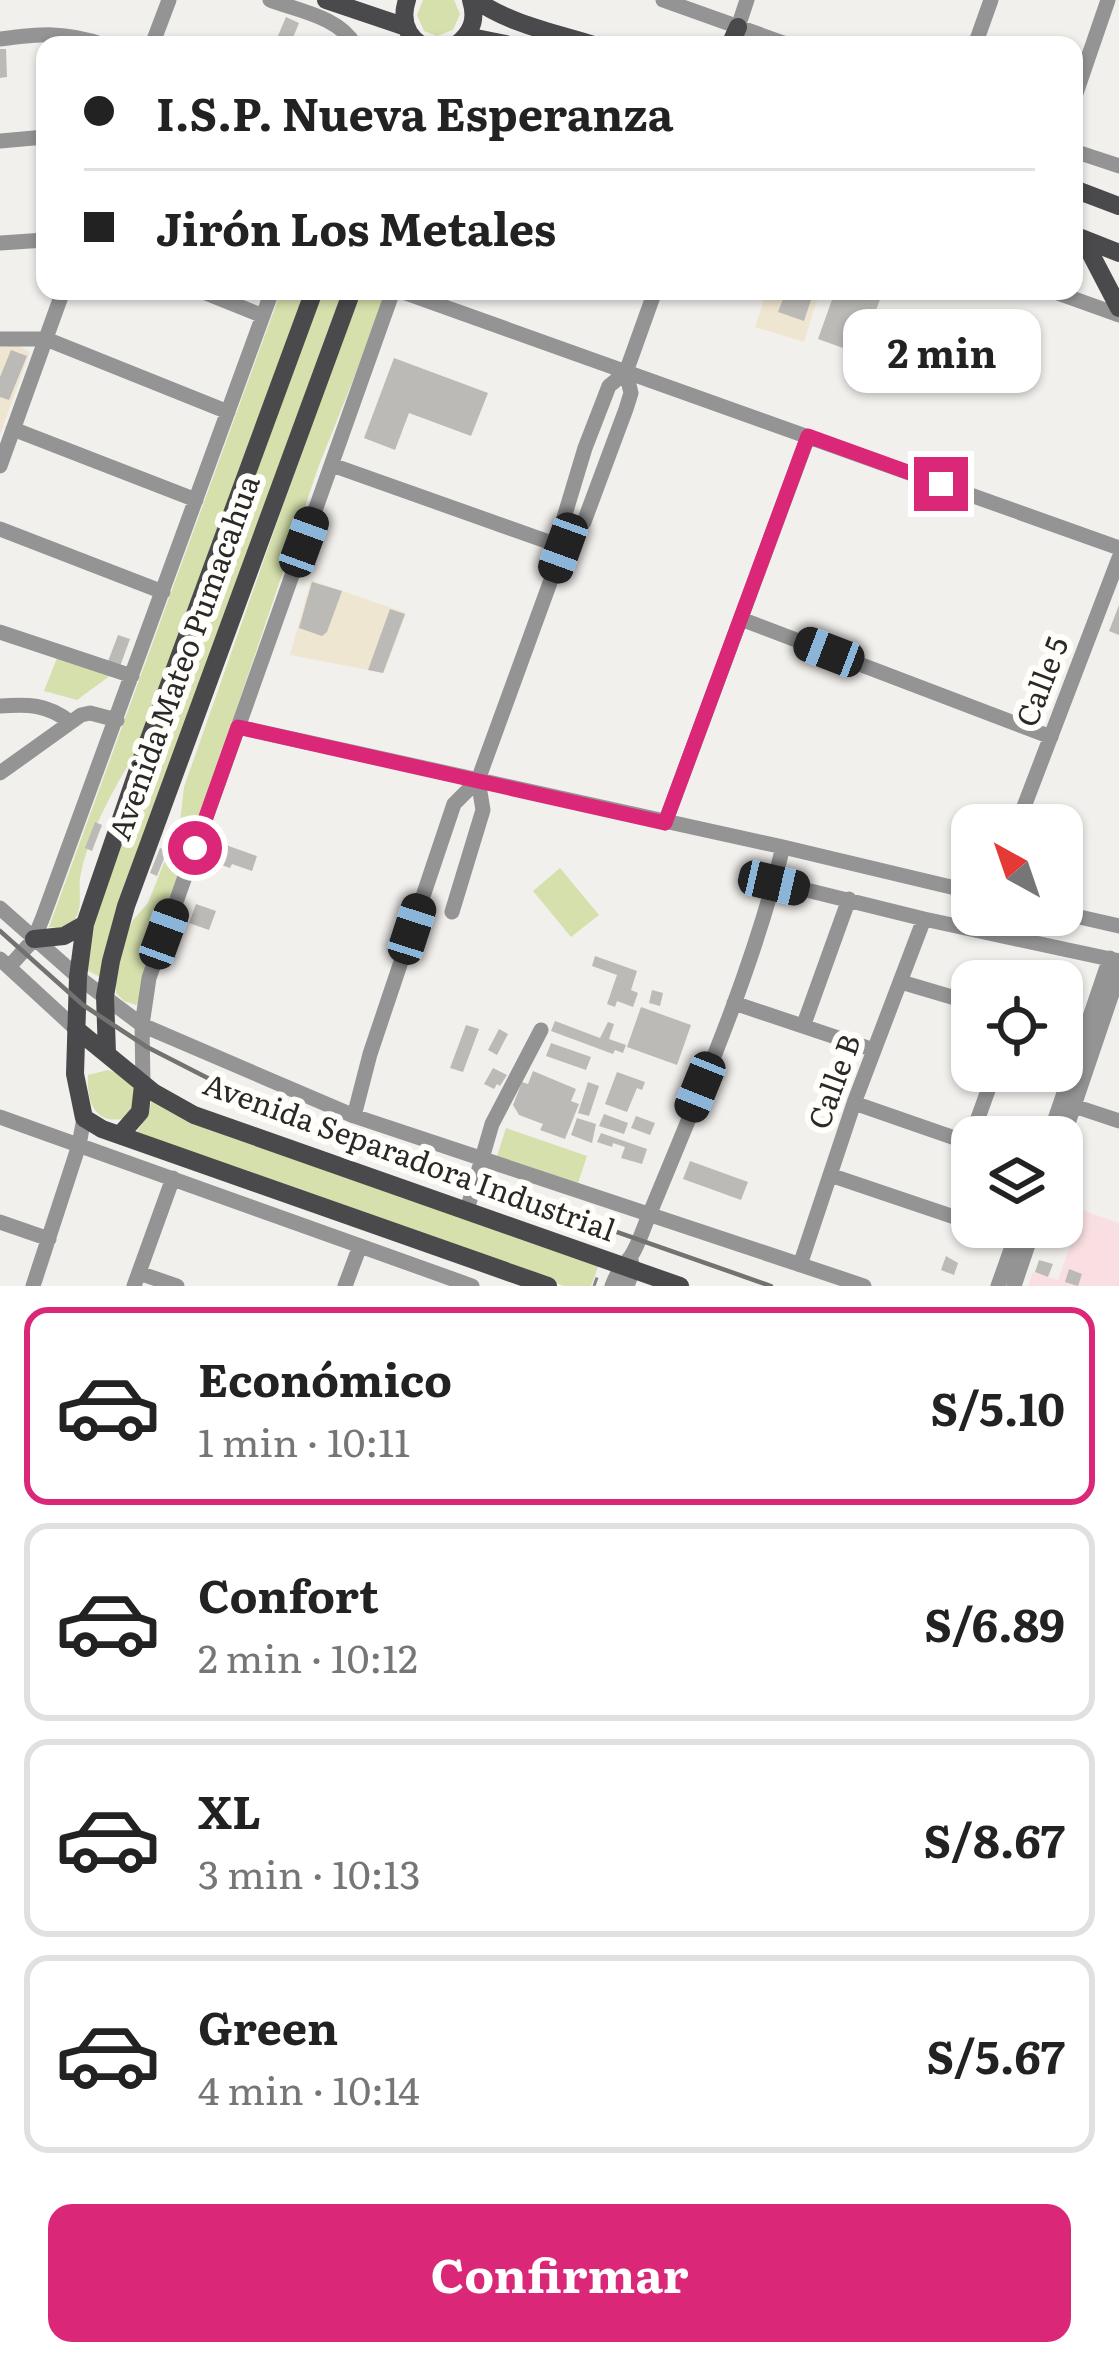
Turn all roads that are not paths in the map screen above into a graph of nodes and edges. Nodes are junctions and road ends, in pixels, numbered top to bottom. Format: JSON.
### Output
{"nodes":[{"id":1,"x":169,"y":0,"type":"edge"},
{"id":2,"x":270,"y":0,"type":"edge"},
{"id":3,"x":326,"y":0,"type":"edge"},
{"id":4,"x":366,"y":0,"type":"edge"},
{"id":5,"x":473,"y":0,"type":"edge"},
{"id":6,"x":663,"y":0,"type":"edge"},
{"id":7,"x":747,"y":0,"type":"edge"},
{"id":8,"x":1108,"y":0,"type":"edge"},
{"id":9,"x":988,"y":1,"type":"edge"},
{"id":10,"x":409,"y":28,"type":"edge"},
{"id":11,"x":80,"y":36,"type":"edge"},
{"id":12,"x":155,"y":36,"type":"edge"},
{"id":13,"x":347,"y":36,"type":"edge"},
{"id":14,"x":464,"y":36,"type":"edge"},
{"id":15,"x":566,"y":36,"type":"edge"},
{"id":16,"x":734,"y":36,"type":"edge"},
{"id":17,"x":978,"y":36,"type":"edge"},
{"id":18,"x":0,"y":39,"type":"edge"},
{"id":19,"x":1083,"y":73,"type":"edge"},
{"id":20,"x":36,"y":138,"type":"edge"},
{"id":21,"x":0,"y":141,"type":"edge"},
{"id":22,"x":1083,"y":154,"type":"edge"},
{"id":23,"x":1119,"y":166,"type":"edge"},
{"id":24,"x":1083,"y":192,"type":"edge"},
{"id":25,"x":1119,"y":206,"type":"edge"},
{"id":26,"x":1083,"y":239,"type":"edge"},
{"id":27,"x":36,"y":241,"type":"edge"},
{"id":28,"x":0,"y":243,"type":"edge"},
{"id":29,"x":1083,"y":244,"type":"edge"},
{"id":30,"x":1119,"y":253,"type":"edge"},
{"id":31,"x":60,"y":300,"type":"edge"},
{"id":32,"x":223,"y":300,"type":"edge"},
{"id":33,"x":269,"y":300,"type":"edge"},
{"id":34,"x":311,"y":300,"type":"edge"},
{"id":35,"x":349,"y":300,"type":"edge"},
{"id":36,"x":394,"y":300,"type":"edge"},
{"id":37,"x":422,"y":300,"type":"edge"},
{"id":38,"x":652,"y":300,"type":"edge"},
{"id":39,"x":1081,"y":300,"type":"edge"},
{"id":40,"x":1119,"y":312,"type":"edge"},
{"id":41,"x":263,"y":316,"type":"junction"},
{"id":42,"x":0,"y":339,"type":"edge"},
{"id":43,"x":46,"y":339,"type":"junction"},
{"id":44,"x":626,"y":372,"type":"junction"},
{"id":45,"x":228,"y":412,"type":"junction"},
{"id":46,"x":13,"y":429,"type":"junction"},
{"id":47,"x":808,"y":436,"type":"junction"},
{"id":48,"x":332,"y":465,"type":"junction"},
{"id":49,"x":0,"y":466,"type":"edge"},
{"id":50,"x":196,"y":500,"type":"junction"},
{"id":51,"x":0,"y":529,"type":"edge"},
{"id":52,"x":563,"y":548,"type":"junction"},
{"id":53,"x":1119,"y":548,"type":"edge"},
{"id":54,"x":1119,"y":558,"type":"edge"},
{"id":55,"x":163,"y":592,"type":"junction"},
{"id":56,"x":741,"y":619,"type":"junction"},
{"id":57,"x":0,"y":632,"type":"edge"},
{"id":58,"x":133,"y":676,"type":"junction"},
{"id":59,"x":163,"y":702,"type":"junction"},
{"id":60,"x":0,"y":706,"type":"edge"},
{"id":61,"x":197,"y":713,"type":"junction"},
{"id":62,"x":117,"y":720,"type":"junction"},
{"id":63,"x":70,"y":722,"type":"junction"},
{"id":64,"x":238,"y":727,"type":"junction"},
{"id":65,"x":1051,"y":737,"type":"junction"},
{"id":66,"x":0,"y":773,"type":"edge"},
{"id":67,"x":478,"y":780,"type":"junction"},
{"id":68,"x":1025,"y":804,"type":"edge"},
{"id":69,"x":665,"y":823,"type":"junction"},
{"id":70,"x":782,"y":848,"type":"junction"},
{"id":71,"x":774,"y":883,"type":"junction"},
{"id":72,"x":951,"y":887,"type":"edge"},
{"id":73,"x":849,"y":899,"type":"junction"},
{"id":74,"x":0,"y":908,"type":"edge"},
{"id":75,"x":452,"y":912,"type":"dead end"},
{"id":76,"x":1083,"y":918,"type":"edge"},
{"id":77,"x":924,"y":919,"type":"junction"},
{"id":78,"x":85,"y":924,"type":"junction"},
{"id":79,"x":1119,"y":926,"type":"edge"},
{"id":80,"x":34,"y":939,"type":"junction"},
{"id":81,"x":5,"y":963,"type":"edge"},
{"id":82,"x":1116,"y":964,"type":"edge"},
{"id":83,"x":78,"y":976,"type":"junction"},
{"id":84,"x":901,"y":982,"type":"junction"},
{"id":85,"x":105,"y":996,"type":"junction"},
{"id":86,"x":951,"y":997,"type":"edge"},
{"id":87,"x":734,"y":1003,"type":"junction"},
{"id":88,"x":142,"y":1024,"type":"junction"},
{"id":89,"x":804,"y":1024,"type":"junction"},
{"id":90,"x":76,"y":1029,"type":"junction"},
{"id":91,"x":541,"y":1030,"type":"dead end"},
{"id":92,"x":1083,"y":1038,"type":"edge"},
{"id":93,"x":1089,"y":1040,"type":"junction"},
{"id":94,"x":874,"y":1050,"type":"junction"},
{"id":95,"x":107,"y":1053,"type":"junction"},
{"id":96,"x":125,"y":1068,"type":"junction"},
{"id":97,"x":75,"y":1074,"type":"junction"},
{"id":98,"x":143,"y":1085,"type":"junction"},
{"id":99,"x":854,"y":1102,"type":"junction"},
{"id":100,"x":1074,"y":1106,"type":"junction"},
{"id":101,"x":354,"y":1116,"type":"junction"},
{"id":102,"x":1058,"y":1116,"type":"edge"},
{"id":103,"x":1071,"y":1116,"type":"edge"},
{"id":104,"x":0,"y":1117,"type":"edge"},
{"id":105,"x":84,"y":1118,"type":"junction"},
{"id":106,"x":1119,"y":1121,"type":"edge"},
{"id":107,"x":120,"y":1135,"type":"junction"},
{"id":108,"x":951,"y":1136,"type":"edge"},
{"id":109,"x":80,"y":1144,"type":"junction"},
{"id":110,"x":482,"y":1159,"type":"junction"},
{"id":111,"x":830,"y":1175,"type":"junction"},
{"id":112,"x":173,"y":1178,"type":"junction"},
{"id":113,"x":466,"y":1210,"type":"junction"},
{"id":114,"x":649,"y":1214,"type":"junction"},
{"id":115,"x":951,"y":1215,"type":"edge"},
{"id":116,"x":0,"y":1222,"type":"edge"},
{"id":117,"x":49,"y":1238,"type":"junction"},
{"id":118,"x":360,"y":1246,"type":"junction"},
{"id":119,"x":1011,"y":1248,"type":"edge"},
{"id":120,"x":1027,"y":1248,"type":"edge"},
{"id":121,"x":800,"y":1264,"type":"junction"},
{"id":122,"x":628,"y":1270,"type":"edge"},
{"id":123,"x":137,"y":1280,"type":"edge"},
{"id":124,"x":33,"y":1286,"type":"edge"},
{"id":125,"x":177,"y":1286,"type":"edge"},
{"id":126,"x":345,"y":1286,"type":"edge"},
{"id":127,"x":472,"y":1286,"type":"edge"},
{"id":128,"x":548,"y":1286,"type":"edge"},
{"id":129,"x":612,"y":1286,"type":"edge"},
{"id":130,"x":680,"y":1286,"type":"edge"},
{"id":131,"x":864,"y":1286,"type":"edge"},
{"id":132,"x":998,"y":1286,"type":"edge"},
{"id":133,"x":1014,"y":1286,"type":"edge"}],
"edges":[{"from":1,"to":12,"type":"street"},
{"from":2,"to":13,"type":"street"},
{"from":3,"to":10,"type":"main road"},
{"from":4,"to":10,"type":"main road"},
{"from":5,"to":14,"type":"main road"},
{"from":5,"to":15,"type":"main road"},
{"from":6,"to":16,"type":"street"},
{"from":7,"to":16,"type":"street"},
{"from":8,"to":19,"type":"street"},
{"from":9,"to":17,"type":"street"},
{"from":11,"to":18,"type":"street"},
{"from":20,"to":21,"type":"street"},
{"from":22,"to":23,"type":"street"},
{"from":24,"to":25,"type":"main road"},
{"from":26,"to":30,"type":"main road"},
{"from":27,"to":28,"type":"street"},
{"from":29,"to":40,"type":"main road"},
{"from":31,"to":43,"type":"street"},
{"from":32,"to":41,"type":"street"},
{"from":33,"to":41,"type":"street","name":"Avenida Mateo Pumacahua"},
{"from":34,"to":59,"type":"main road","name":"Avenida Mateo Pumacahua"},
{"from":35,"to":61,"type":"main road","name":"Avenida Mateo Pumacahua"},
{"from":36,"to":48,"type":"street"},
{"from":37,"to":44,"type":"street"},
{"from":38,"to":44,"type":"street"},
{"from":39,"to":40,"type":"street"},
{"from":41,"to":45,"type":"street","name":"Avenida Mateo Pumacahua"},
{"from":42,"to":43,"type":"street"},
{"from":43,"to":45,"type":"street"},
{"from":43,"to":46,"type":"street"},
{"from":44,"to":47,"type":"street"},
{"from":44,"to":52,"type":"street"},
{"from":44,"to":52,"type":"street"},
{"from":45,"to":50,"type":"street","name":"Avenida Mateo Pumacahua"},
{"from":46,"to":49,"type":"street"},
{"from":46,"to":50,"type":"street"},
{"from":47,"to":53,"type":"street"},
{"from":47,"to":56,"type":"street"},
{"from":48,"to":52,"type":"street"},
{"from":48,"to":64,"type":"street"},
{"from":50,"to":55,"type":"street","name":"Avenida Mateo Pumacahua"},
{"from":51,"to":55,"type":"street"},
{"from":52,"to":67,"type":"street"},
{"from":54,"to":65,"type":"street","name":"Calle 5"},
{"from":55,"to":58,"type":"street","name":"Avenida Mateo Pumacahua"},
{"from":56,"to":65,"type":"street"},
{"from":56,"to":69,"type":"street"},
{"from":57,"to":58,"type":"street"},
{"from":58,"to":62,"type":"street","name":"Avenida Mateo Pumacahua"},
{"from":59,"to":61,"type":"main road"},
{"from":59,"to":78,"type":"main road","name":"Avenida Mateo Pumacahua"},
{"from":60,"to":63,"type":"street"},
{"from":61,"to":85,"type":"main road","name":"Avenida Mateo Pumacahua"},
{"from":62,"to":63,"type":"street"},
{"from":62,"to":80,"type":"street","name":"Avenida Mateo Pumacahua"},
{"from":63,"to":66,"type":"street"},
{"from":64,"to":67,"type":"street"},
{"from":64,"to":88,"type":"street"},
{"from":65,"to":68,"type":"street","name":"Calle 5"},
{"from":67,"to":69,"type":"street"},
{"from":67,"to":75,"type":"street"},
{"from":67,"to":101,"type":"street"},
{"from":69,"to":70,"type":"street"},
{"from":70,"to":71,"type":"street"},
{"from":70,"to":72,"type":"street"},
{"from":71,"to":73,"type":"street"},
{"from":71,"to":87,"type":"street"},
{"from":73,"to":77,"type":"street"},
{"from":73,"to":89,"type":"street"},
{"from":74,"to":80,"type":"street","name":"Avenida Separadora Industrial"},
{"from":76,"to":79,"type":"street"},
{"from":77,"to":82,"type":"street"},
{"from":77,"to":84,"type":"street","name":"Calle B"},
{"from":78,"to":80,"type":"main road"},
{"from":78,"to":83,"type":"main road","name":"Avenida Mateo Pumacahua"},
{"from":80,"to":81,"type":"street","name":"Avenida Mateo Pumacahua"},
{"from":80,"to":83,"type":"street","name":"Avenida Separadora Industrial"},
{"from":81,"to":90,"type":"street"},
{"from":82,"to":93,"type":"street"},
{"from":83,"to":85,"type":"street","name":"Avenida Separadora Industrial"},
{"from":83,"to":90,"type":"main road","name":"Avenida Mateo Pumacahua"},
{"from":84,"to":86,"type":"street"},
{"from":84,"to":94,"type":"street","name":"Calle B"},
{"from":85,"to":88,"type":"street","name":"Avenida Separadora Industrial"},
{"from":85,"to":95,"type":"main road","name":"Avenida Mateo Pumacahua"},
{"from":87,"to":89,"type":"street"},
{"from":87,"to":114,"type":"street"},
{"from":88,"to":98,"type":"street"},
{"from":88,"to":101,"type":"street","name":"Avenida Separadora Industrial"},
{"from":89,"to":94,"type":"street"},
{"from":90,"to":95,"type":"main road","name":"Avenida Separadora Industrial"},
{"from":90,"to":97,"type":"main road"},
{"from":91,"to":110,"type":"street"},
{"from":92,"to":93,"type":"street"},
{"from":93,"to":100,"type":"street"},
{"from":93,"to":102,"type":"street"},
{"from":94,"to":99,"type":"street","name":"Calle B"},
{"from":95,"to":96,"type":"main road","name":"Avenida Separadora Industrial"},
{"from":96,"to":97,"type":"main road"},
{"from":96,"to":98,"type":"main road","name":"Avenida Separadora Industrial"},
{"from":97,"to":105,"type":"main road"},
{"from":98,"to":107,"type":"main road"},
{"from":98,"to":113,"type":"main road","name":"Avenida Separadora Industrial"},
{"from":99,"to":108,"type":"street"},
{"from":99,"to":111,"type":"street","name":"Calle B"},
{"from":100,"to":103,"type":"street"},
{"from":100,"to":106,"type":"street"},
{"from":101,"to":110,"type":"street","name":"Avenida Separadora Industrial"},
{"from":104,"to":109,"type":"street"},
{"from":105,"to":107,"type":"main road"},
{"from":105,"to":109,"type":"street"},
{"from":107,"to":128,"type":"main road"},
{"from":109,"to":112,"type":"street"},
{"from":109,"to":117,"type":"street"},
{"from":110,"to":113,"type":"street"},
{"from":110,"to":114,"type":"street","name":"Avenida Separadora Industrial"},
{"from":111,"to":115,"type":"street"},
{"from":111,"to":121,"type":"street","name":"Calle B"},
{"from":112,"to":118,"type":"street"},
{"from":112,"to":123,"type":"street"},
{"from":113,"to":122,"type":"main road","name":"Avenida Separadora Industrial"},
{"from":114,"to":121,"type":"street","name":"Avenida Separadora Industrial"},
{"from":114,"to":122,"type":"street"},
{"from":116,"to":117,"type":"street"},
{"from":117,"to":124,"type":"street"},
{"from":118,"to":126,"type":"street"},
{"from":118,"to":127,"type":"street"},
{"from":119,"to":132,"type":"street"},
{"from":120,"to":133,"type":"street"},
{"from":121,"to":131,"type":"street","name":"Avenida Separadora Industrial"},
{"from":122,"to":129,"type":"street"},
{"from":122,"to":130,"type":"main road","name":"Avenida Separadora Industrial"},
{"from":123,"to":125,"type":"street"}]}
